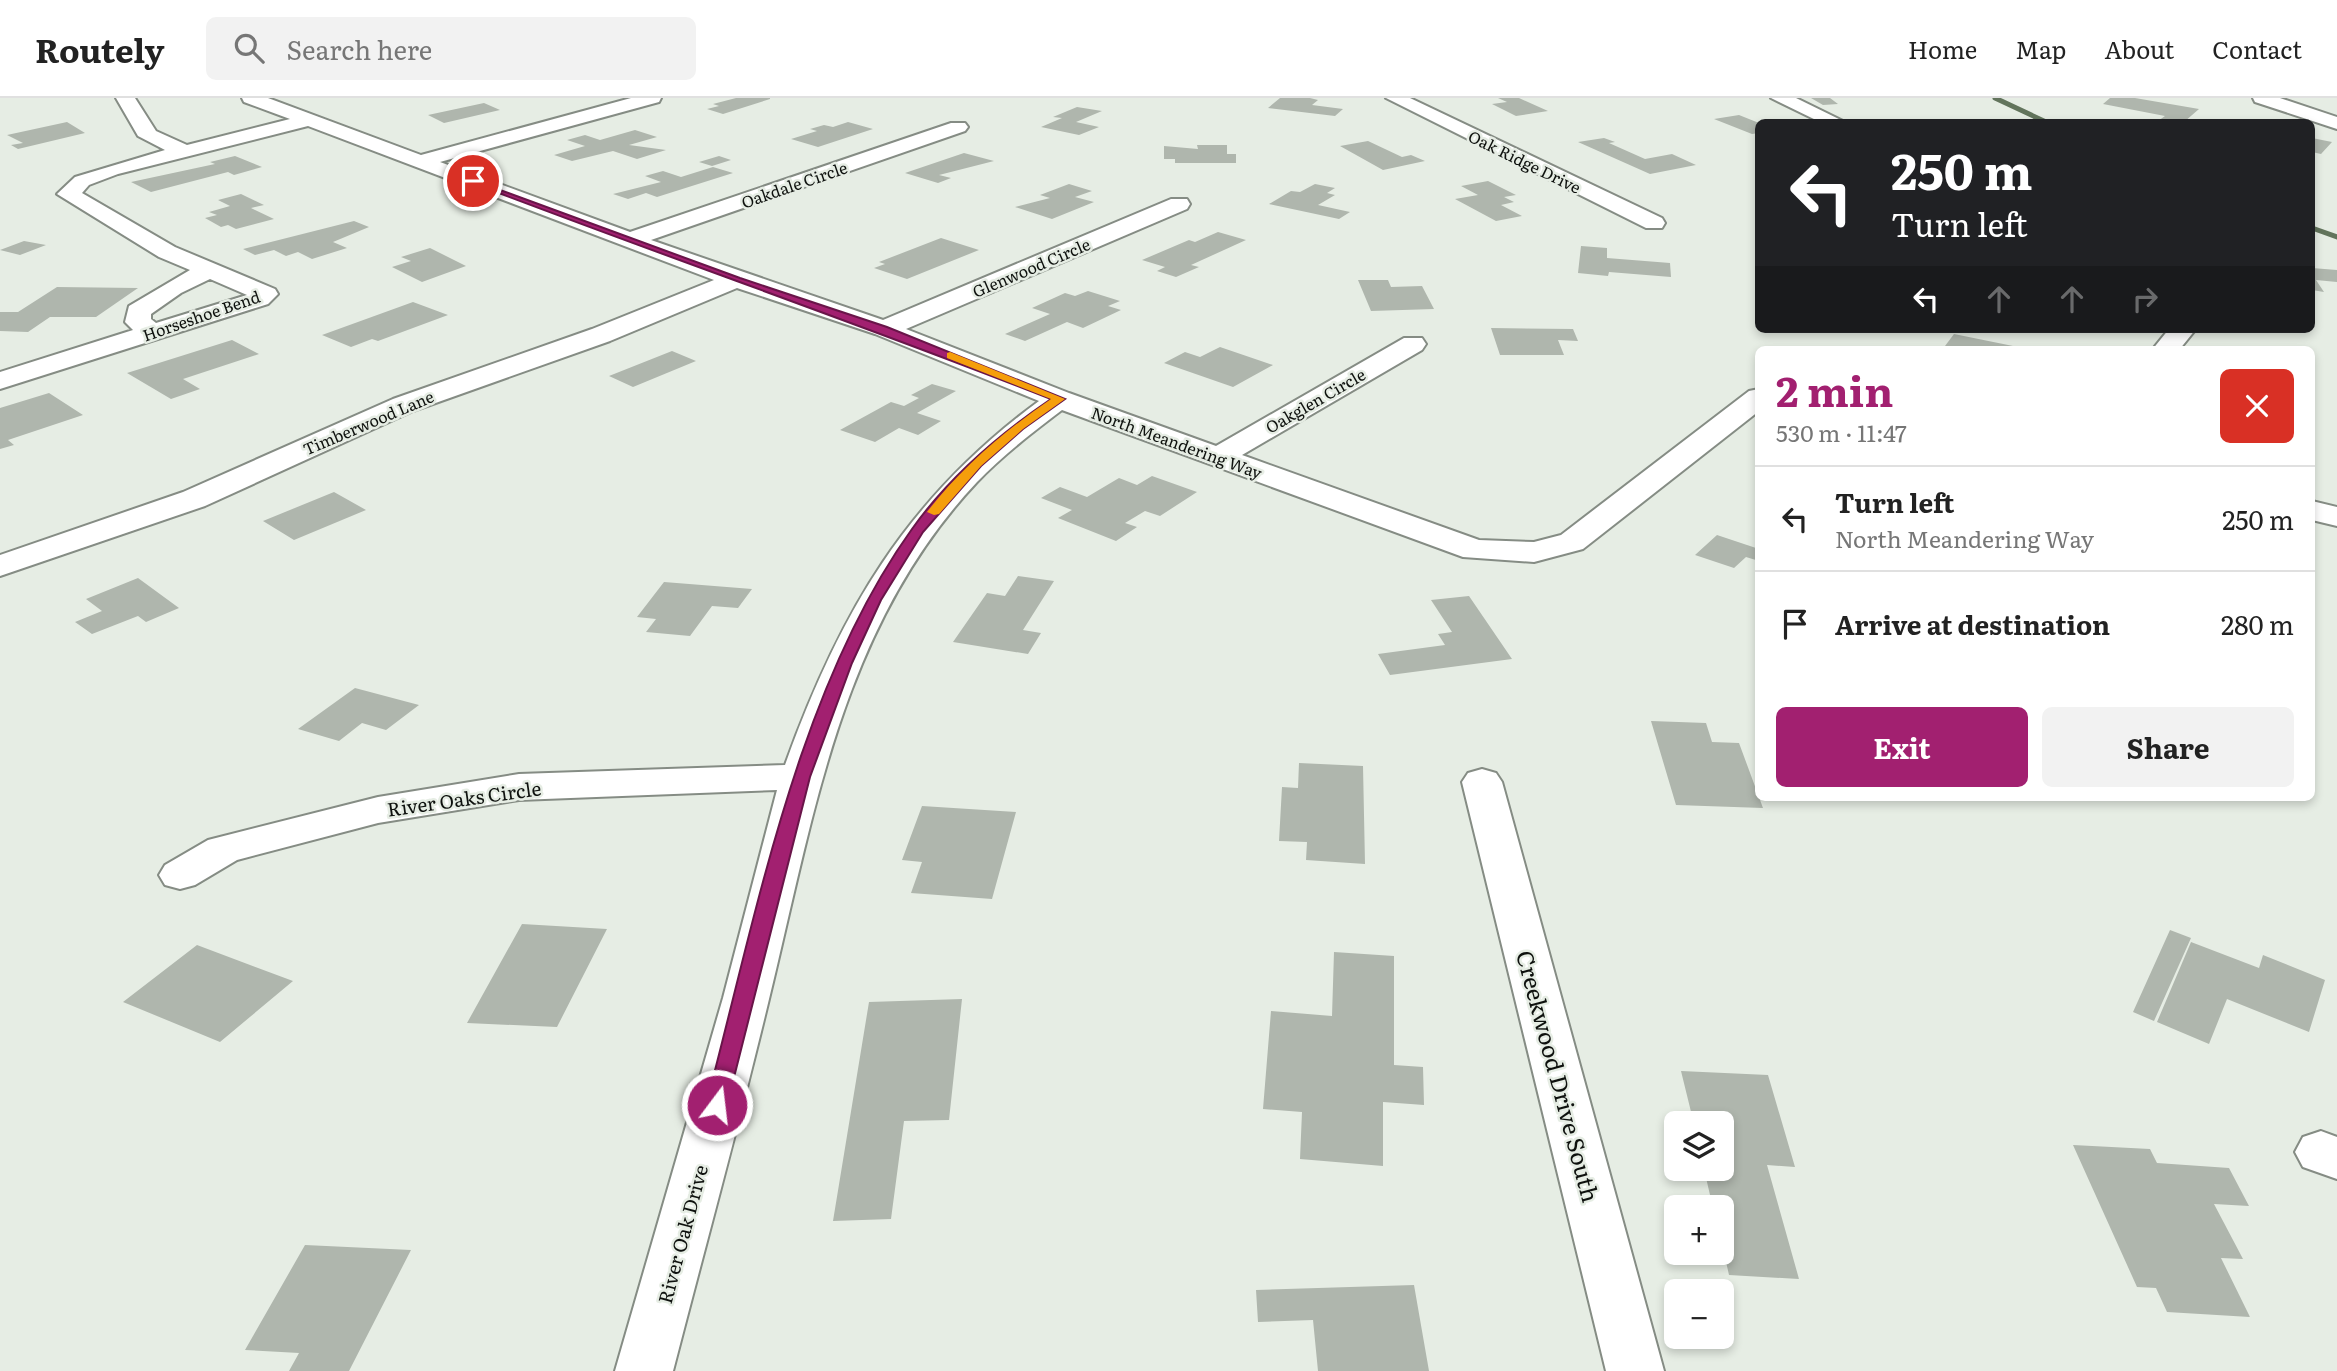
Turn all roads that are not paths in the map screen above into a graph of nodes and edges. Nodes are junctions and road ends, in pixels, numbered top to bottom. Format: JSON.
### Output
{"nodes":[{"id":1,"x":125,"y":98,"type":"edge"},
{"id":2,"x":251,"y":98,"type":"edge"},
{"id":3,"x":652,"y":98,"type":"edge"},
{"id":4,"x":1395,"y":98,"type":"edge"},
{"id":5,"x":1780,"y":98,"type":"edge"},
{"id":6,"x":2262,"y":98,"type":"edge"},
{"id":7,"x":1828,"y":119,"type":"edge"},
{"id":8,"x":310,"y":120,"type":"junction"},
{"id":9,"x":2337,"y":124,"type":"edge"},
{"id":10,"x":958,"y":127,"type":"dead end"},
{"id":11,"x":186,"y":150,"type":"junction"},
{"id":12,"x":421,"y":161,"type":"junction"},
{"id":13,"x":1179,"y":204,"type":"dead end"},
{"id":14,"x":1654,"y":223,"type":"dead end"},
{"id":15,"x":630,"y":240,"type":"junction"},
{"id":16,"x":211,"y":269,"type":"junction"},
{"id":17,"x":736,"y":280,"type":"junction"},
{"id":18,"x":884,"y":330,"type":"junction"},
{"id":19,"x":152,"y":332,"type":"junction"},
{"id":20,"x":1413,"y":344,"type":"dead end"},
{"id":21,"x":0,"y":381,"type":"edge"},
{"id":22,"x":1059,"y":399,"type":"junction"},
{"id":23,"x":1755,"y":400,"type":"edge"},
{"id":24,"x":1218,"y":457,"type":"junction"},
{"id":25,"x":2315,"y":511,"type":"edge"},
{"id":26,"x":2337,"y":517,"type":"edge"},
{"id":27,"x":0,"y":566,"type":"edge"},
{"id":28,"x":801,"y":777,"type":"junction"},
{"id":29,"x":1482,"y":782,"type":"dead end"},
{"id":30,"x":180,"y":875,"type":"dead end"},
{"id":31,"x":644,"y":1371,"type":"edge"},
{"id":32,"x":1636,"y":1371,"type":"edge"}],
"edges":[{"from":1,"to":11,"type":"street"},
{"from":2,"to":8,"type":"street","name":"North Meandering Way"},
{"from":3,"to":12,"type":"street"},
{"from":4,"to":14,"type":"street","name":"Oak Ridge Drive"},
{"from":5,"to":7,"type":"street"},
{"from":6,"to":9,"type":"street"},
{"from":8,"to":11,"type":"street","name":"Horseshoe Bend"},
{"from":8,"to":12,"type":"street","name":"North Meandering Way"},
{"from":10,"to":15,"type":"street","name":"Oakdale Circle"},
{"from":11,"to":16,"type":"street","name":"Horseshoe Bend"},
{"from":12,"to":15,"type":"street","name":"North Meandering Way"},
{"from":13,"to":18,"type":"street","name":"Glenwood Circle"},
{"from":15,"to":17,"type":"street","name":"North Meandering Way"},
{"from":16,"to":19,"type":"street"},
{"from":16,"to":19,"type":"street","name":"Horseshoe Bend"},
{"from":17,"to":18,"type":"street","name":"North Meandering Way"},
{"from":17,"to":27,"type":"street","name":"Timberwood Lane"},
{"from":18,"to":22,"type":"street","name":"North Meandering Way"},
{"from":19,"to":21,"type":"street","name":"Horseshoe Bend"},
{"from":20,"to":24,"type":"street","name":"Oakglen Circle"},
{"from":22,"to":24,"type":"street","name":"North Meandering Way"},
{"from":22,"to":28,"type":"street","name":"River Oak Drive"},
{"from":23,"to":24,"type":"street","name":"North Meandering Way"},
{"from":25,"to":26,"type":"street"},
{"from":28,"to":30,"type":"street","name":"River Oaks Circle"},
{"from":28,"to":31,"type":"street","name":"River Oak Drive"},
{"from":29,"to":32,"type":"street","name":"Creekwood Drive South"}]}
